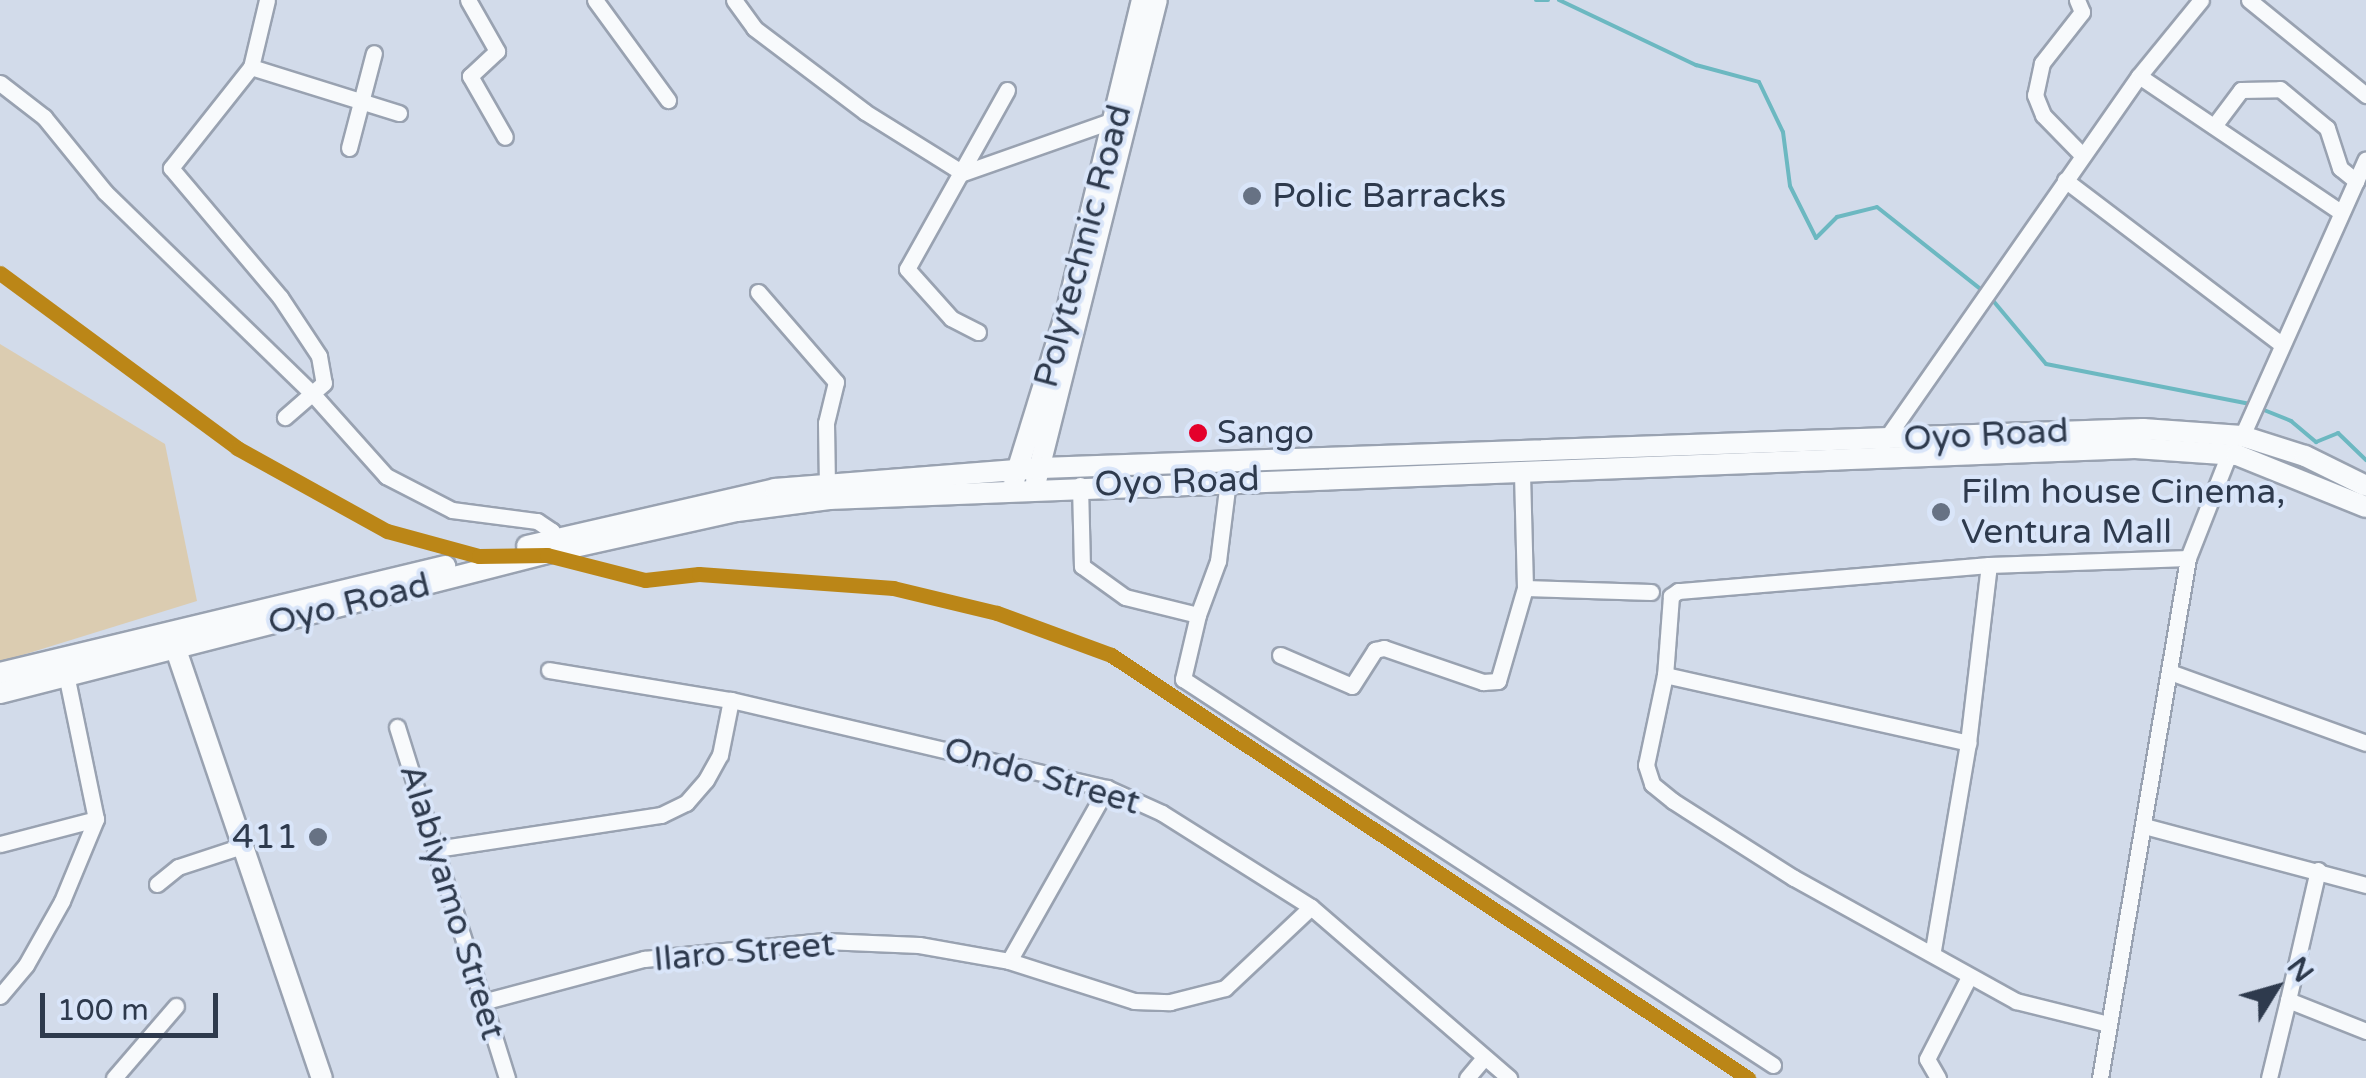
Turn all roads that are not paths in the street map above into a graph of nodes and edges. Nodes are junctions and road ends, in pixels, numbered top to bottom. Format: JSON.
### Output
{"nodes":[{"id":1,"x":267,"y":0,"type":"edge"},
{"id":2,"x":468,"y":0,"type":"edge"},
{"id":3,"x":595,"y":0,"type":"edge"},
{"id":4,"x":734,"y":0,"type":"edge"},
{"id":5,"x":1142,"y":0,"type":"edge"},
{"id":6,"x":1157,"y":0,"type":"edge"},
{"id":7,"x":2202,"y":0,"type":"edge"},
{"id":8,"x":2249,"y":0,"type":"edge"},
{"id":9,"x":2083,"y":2,"type":"edge"},
{"id":10,"x":374,"y":54,"type":"dead end"},
{"id":11,"x":250,"y":67,"type":"junction"},
{"id":12,"x":2139,"y":76,"type":"junction"},
{"id":13,"x":0,"y":83,"type":"edge"},
{"id":14,"x":1007,"y":90,"type":"dead end"},
{"id":15,"x":2366,"y":95,"type":"edge"},
{"id":16,"x":362,"y":99,"type":"junction"},
{"id":17,"x":668,"y":100,"type":"dead end"},
{"id":18,"x":399,"y":113,"type":"dead end"},
{"id":19,"x":1111,"y":121,"type":"junction"},
{"id":20,"x":2214,"y":126,"type":"junction"},
{"id":21,"x":505,"y":137,"type":"dead end"},
{"id":22,"x":349,"y":148,"type":"dead end"},
{"id":23,"x":2083,"y":156,"type":"junction"},
{"id":24,"x":2366,"y":159,"type":"edge"},
{"id":25,"x":963,"y":173,"type":"junction"},
{"id":26,"x":2065,"y":180,"type":"junction"},
{"id":27,"x":2356,"y":181,"type":"junction"},
{"id":28,"x":2341,"y":212,"type":"junction"},
{"id":29,"x":758,"y":292,"type":"dead end"},
{"id":30,"x":1074,"y":311,"type":"junction"},
{"id":31,"x":978,"y":332,"type":"dead end"},
{"id":32,"x":2280,"y":343,"type":"junction"},
{"id":33,"x":312,"y":392,"type":"junction"},
{"id":34,"x":285,"y":417,"type":"dead end"},
{"id":35,"x":1051,"y":434,"type":"junction"},
{"id":36,"x":2242,"y":436,"type":"junction"},
{"id":37,"x":1885,"y":440,"type":"junction"},
{"id":38,"x":2228,"y":454,"type":"junction"},
{"id":39,"x":1557,"y":460,"type":"junction"},
{"id":40,"x":1522,"y":471,"type":"junction"},
{"id":41,"x":1083,"y":476,"type":"junction"},
{"id":42,"x":1038,"y":478,"type":"junction"},
{"id":43,"x":1015,"y":479,"type":"junction"},
{"id":44,"x":1228,"y":481,"type":"junction"},
{"id":45,"x":827,"y":484,"type":"junction"},
{"id":46,"x":2366,"y":486,"type":"edge"},
{"id":47,"x":2366,"y":507,"type":"edge"},
{"id":48,"x":555,"y":544,"type":"junction"},
{"id":49,"x":2188,"y":558,"type":"junction"},
{"id":50,"x":1988,"y":565,"type":"junction"},
{"id":51,"x":1525,"y":588,"type":"junction"},
{"id":52,"x":1651,"y":592,"type":"dead end"},
{"id":53,"x":1198,"y":615,"type":"junction"},
{"id":54,"x":173,"y":640,"type":"junction"},
{"id":55,"x":1280,"y":655,"type":"dead end"},
{"id":56,"x":65,"y":668,"type":"junction"},
{"id":57,"x":549,"y":670,"type":"dead end"},
{"id":58,"x":2170,"y":672,"type":"junction"},
{"id":59,"x":0,"y":673,"type":"edge"},
{"id":60,"x":1665,"y":675,"type":"junction"},
{"id":61,"x":0,"y":693,"type":"edge"},
{"id":62,"x":731,"y":700,"type":"junction"},
{"id":63,"x":397,"y":727,"type":"dead end"},
{"id":64,"x":1968,"y":743,"type":"junction"},
{"id":65,"x":2366,"y":743,"type":"edge"},
{"id":66,"x":1106,"y":788,"type":"junction"},
{"id":67,"x":96,"y":818,"type":"junction"},
{"id":68,"x":2144,"y":826,"type":"junction"},
{"id":69,"x":0,"y":844,"type":"edge"},
{"id":70,"x":242,"y":846,"type":"junction"},
{"id":71,"x":436,"y":849,"type":"junction"},
{"id":72,"x":2318,"y":870,"type":"junction"},
{"id":73,"x":157,"y":884,"type":"dead end"},
{"id":74,"x":2366,"y":885,"type":"edge"},
{"id":75,"x":1311,"y":907,"type":"junction"},
{"id":76,"x":1933,"y":950,"type":"junction"},
{"id":77,"x":1009,"y":961,"type":"junction"},
{"id":78,"x":1970,"y":977,"type":"junction"},
{"id":79,"x":0,"y":996,"type":"edge"},
{"id":80,"x":2288,"y":1000,"type":"junction"},
{"id":81,"x":482,"y":1002,"type":"junction"},
{"id":82,"x":176,"y":1006,"type":"dead end"},
{"id":83,"x":2108,"y":1024,"type":"junction"},
{"id":84,"x":2366,"y":1030,"type":"edge"},
{"id":85,"x":1483,"y":1060,"type":"junction"},
{"id":86,"x":1773,"y":1065,"type":"dead end"},
{"id":87,"x":114,"y":1078,"type":"edge"},
{"id":88,"x":322,"y":1078,"type":"edge"},
{"id":89,"x":507,"y":1078,"type":"edge"},
{"id":90,"x":1467,"y":1078,"type":"edge"},
{"id":91,"x":1510,"y":1078,"type":"edge"},
{"id":92,"x":1938,"y":1078,"type":"edge"},
{"id":93,"x":2100,"y":1078,"type":"edge"},
{"id":94,"x":2270,"y":1078,"type":"edge"}],
"edges":[{"from":1,"to":11,"type":"street"},
{"from":2,"to":21,"type":"street"},
{"from":3,"to":17,"type":"street"},
{"from":4,"to":25,"type":"street"},
{"from":5,"to":19,"type":"main road","name":"Polytechnic Road"},
{"from":6,"to":30,"type":"main road","name":"Polytechnic Road"},
{"from":7,"to":12,"type":"street"},
{"from":8,"to":15,"type":"street"},
{"from":9,"to":23,"type":"street"},
{"from":10,"to":16,"type":"street"},
{"from":11,"to":16,"type":"street"},
{"from":11,"to":33,"type":"street"},
{"from":12,"to":20,"type":"street"},
{"from":12,"to":23,"type":"street"},
{"from":13,"to":33,"type":"street"},
{"from":14,"to":25,"type":"street"},
{"from":16,"to":18,"type":"street"},
{"from":16,"to":22,"type":"street"},
{"from":19,"to":25,"type":"street"},
{"from":19,"to":30,"type":"main road","name":"Polytechnic Road"},
{"from":20,"to":27,"type":"street"},
{"from":20,"to":28,"type":"street"},
{"from":23,"to":26,"type":"street"},
{"from":24,"to":27,"type":"street"},
{"from":25,"to":31,"type":"street"},
{"from":26,"to":32,"type":"street"},
{"from":26,"to":37,"type":"street"},
{"from":27,"to":28,"type":"street"},
{"from":28,"to":32,"type":"street"},
{"from":29,"to":45,"type":"street"},
{"from":30,"to":35,"type":"main road","name":"Polytechnic Road"},
{"from":30,"to":43,"type":"main road","name":"Polytechnic Road"},
{"from":32,"to":36,"type":"street"},
{"from":33,"to":34,"type":"street"},
{"from":33,"to":48,"type":"street"},
{"from":35,"to":41,"type":"main road"},
{"from":35,"to":42,"type":"main road","name":"Polytechnic Road"},
{"from":36,"to":37,"type":"main road","name":"Oyo Road"},
{"from":36,"to":46,"type":"main road","name":"Oyo Road"},
{"from":37,"to":39,"type":"main road","name":"Oyo Road"},
{"from":38,"to":39,"type":"main road","name":"Oyo Road"},
{"from":38,"to":47,"type":"main road","name":"Oyo Road"},
{"from":38,"to":49,"type":"street"},
{"from":39,"to":40,"type":"main road","name":"Oyo Road"},
{"from":39,"to":41,"type":"main road","name":"Oyo Road"},
{"from":40,"to":44,"type":"main road","name":"Oyo Road"},
{"from":40,"to":51,"type":"street"},
{"from":41,"to":42,"type":"main road","name":"Oyo Road"},
{"from":41,"to":44,"type":"main road","name":"Oyo Road"},
{"from":41,"to":53,"type":"street"},
{"from":42,"to":43,"type":"main road","name":"Oyo Road"},
{"from":43,"to":45,"type":"main road","name":"Oyo Road"},
{"from":43,"to":48,"type":"main road","name":"Oyo Road"},
{"from":44,"to":53,"type":"street"},
{"from":45,"to":48,"type":"main road","name":"Oyo Road"},
{"from":48,"to":54,"type":"main road","name":"Oyo Road"},
{"from":49,"to":50,"type":"street"},
{"from":49,"to":58,"type":"street"},
{"from":50,"to":60,"type":"street"},
{"from":50,"to":64,"type":"street"},
{"from":51,"to":52,"type":"street"},
{"from":51,"to":55,"type":"street"},
{"from":53,"to":86,"type":"street"},
{"from":54,"to":56,"type":"main road","name":"Oyo Road"},
{"from":54,"to":70,"type":"main road"},
{"from":56,"to":59,"type":"main road","name":"Oyo Road"},
{"from":56,"to":61,"type":"main road","name":"Oyo Road"},
{"from":56,"to":67,"type":"street"},
{"from":57,"to":62,"type":"street","name":"Ondo Street"},
{"from":58,"to":65,"type":"street"},
{"from":58,"to":68,"type":"street"},
{"from":60,"to":64,"type":"street"},
{"from":60,"to":76,"type":"street"},
{"from":62,"to":66,"type":"street","name":"Ondo Street"},
{"from":62,"to":71,"type":"street"},
{"from":63,"to":71,"type":"street","name":"Alabiyamo Street"},
{"from":64,"to":76,"type":"street"},
{"from":66,"to":75,"type":"street","name":"Ondo Street"},
{"from":66,"to":77,"type":"street"},
{"from":67,"to":69,"type":"street"},
{"from":67,"to":79,"type":"street"},
{"from":68,"to":72,"type":"street"},
{"from":68,"to":83,"type":"street"},
{"from":70,"to":73,"type":"street"},
{"from":70,"to":88,"type":"main road"},
{"from":71,"to":81,"type":"street","name":"Alabiyamo Street"},
{"from":72,"to":74,"type":"street"},
{"from":72,"to":80,"type":"street"},
{"from":75,"to":77,"type":"street","name":"Ilaro Street"},
{"from":75,"to":85,"type":"street","name":"Ondo Street"},
{"from":76,"to":78,"type":"street"},
{"from":77,"to":81,"type":"street","name":"Ilaro Street"},
{"from":78,"to":83,"type":"street"},
{"from":78,"to":92,"type":"street"},
{"from":80,"to":84,"type":"street"},
{"from":80,"to":94,"type":"street"},
{"from":81,"to":89,"type":"street","name":"Alabiyamo Street"},
{"from":82,"to":87,"type":"street"},
{"from":83,"to":93,"type":"street"},
{"from":85,"to":90,"type":"street"},
{"from":85,"to":91,"type":"street","name":"Ondo Street"}]}
